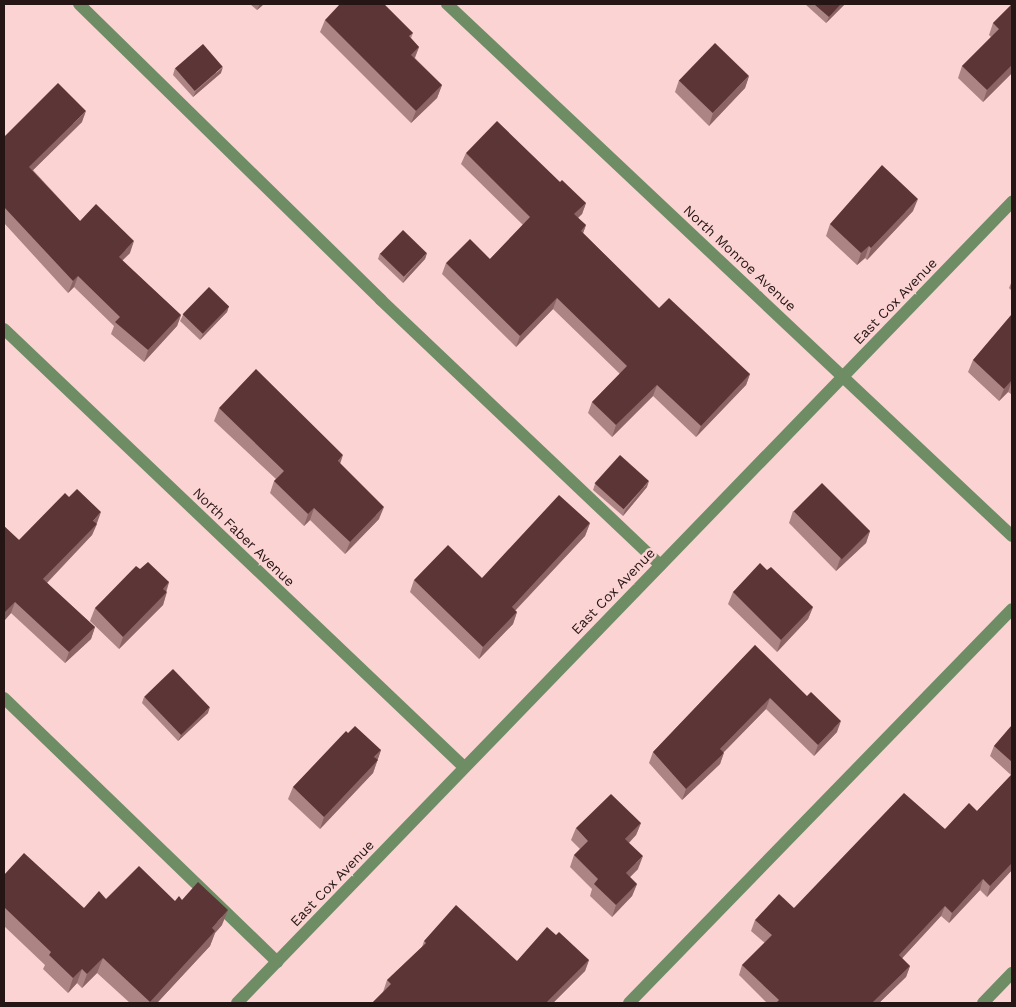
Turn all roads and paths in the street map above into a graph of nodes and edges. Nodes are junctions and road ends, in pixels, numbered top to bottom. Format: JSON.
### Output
{"nodes":[{"id":1,"x":79,"y":4,"type":"edge"},
{"id":2,"x":447,"y":4,"type":"edge"},
{"id":3,"x":1012,"y":202,"type":"edge"},
{"id":4,"x":4,"y":329,"type":"edge"},
{"id":5,"x":844,"y":376,"type":"junction"},
{"id":6,"x":1012,"y":536,"type":"edge"},
{"id":7,"x":660,"y":565,"type":"junction"},
{"id":8,"x":1012,"y":608,"type":"edge"},
{"id":9,"x":4,"y":698,"type":"edge"},
{"id":10,"x":464,"y":767,"type":"junction"},
{"id":11,"x":277,"y":962,"type":"junction"},
{"id":12,"x":1012,"y":973,"type":"edge"},
{"id":13,"x":237,"y":1003,"type":"edge"},
{"id":14,"x":629,"y":1003,"type":"edge"},
{"id":15,"x":983,"y":1003,"type":"edge"}],
"edges":[{"from":1,"to":7,"type":"street"},
{"from":2,"to":5,"type":"street","name":"North Monroe Avenue"},
{"from":3,"to":5,"type":"street","name":"East Cox Avenue"},
{"from":4,"to":10,"type":"street","name":"North Faber Avenue"},
{"from":5,"to":6,"type":"street","name":"North Monroe Avenue"},
{"from":5,"to":7,"type":"street","name":"East Cox Avenue"},
{"from":7,"to":10,"type":"street","name":"East Cox Avenue"},
{"from":8,"to":14,"type":"street"},
{"from":9,"to":11,"type":"street"},
{"from":10,"to":11,"type":"street","name":"East Cox Avenue"},
{"from":11,"to":13,"type":"street","name":"East Cox Avenue"},
{"from":12,"to":15,"type":"street"}]}
